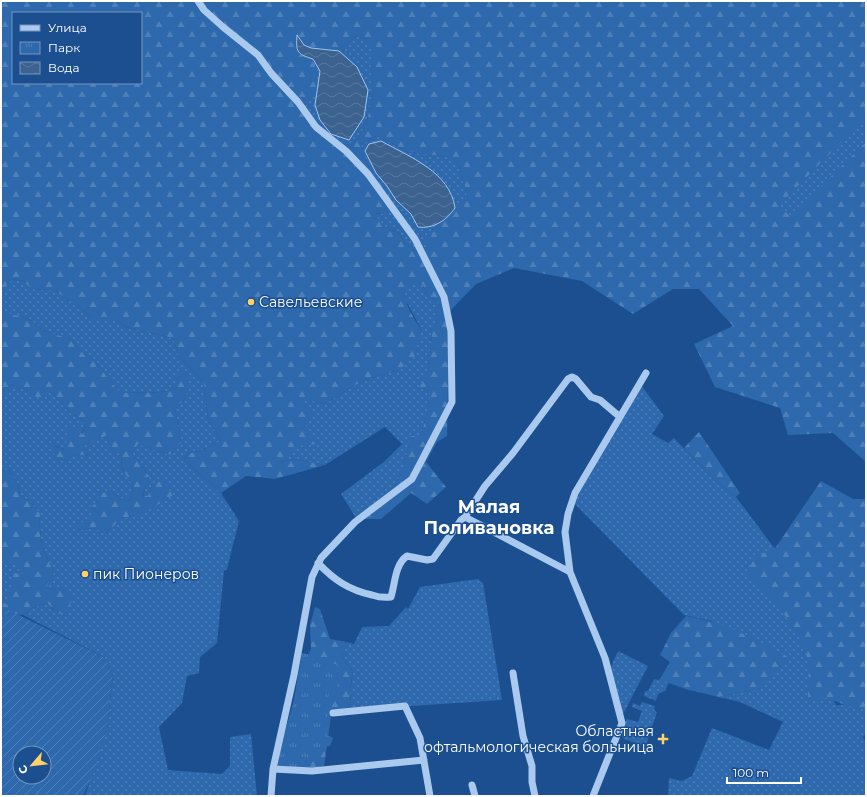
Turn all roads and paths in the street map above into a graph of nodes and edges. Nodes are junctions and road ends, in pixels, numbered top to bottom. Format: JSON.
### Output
{"nodes":[{"id":1,"x":198,"y":1,"type":"edge"},
{"id":2,"x":646,"y":373,"type":"dead end"},
{"id":3,"x":620,"y":416,"type":"junction"},
{"id":4,"x":465,"y":517,"type":"junction"},
{"id":5,"x":318,"y":563,"type":"junction"},
{"id":6,"x":570,"y":572,"type":"junction"},
{"id":7,"x":513,"y":673,"type":"dead end"},
{"id":8,"x":333,"y":712,"type":"dead end"},
{"id":9,"x":424,"y":760,"type":"junction"},
{"id":10,"x":273,"y":769,"type":"junction"},
{"id":11,"x":472,"y":785,"type":"dead end"},
{"id":12,"x":271,"y":796,"type":"edge"},
{"id":13,"x":430,"y":796,"type":"edge"},
{"id":14,"x":475,"y":796,"type":"edge"},
{"id":15,"x":535,"y":796,"type":"edge"},
{"id":16,"x":593,"y":796,"type":"edge"}],
"edges":[{"from":1,"to":5,"type":"street"},
{"from":2,"to":3,"type":"street"},
{"from":3,"to":4,"type":"street"},
{"from":3,"to":6,"type":"street"},
{"from":4,"to":5,"type":"street"},
{"from":4,"to":6,"type":"street"},
{"from":5,"to":10,"type":"street"},
{"from":6,"to":16,"type":"street"},
{"from":7,"to":15,"type":"street"},
{"from":8,"to":9,"type":"street"},
{"from":9,"to":10,"type":"street"},
{"from":9,"to":13,"type":"street"},
{"from":10,"to":12,"type":"street"},
{"from":11,"to":14,"type":"street"}]}
